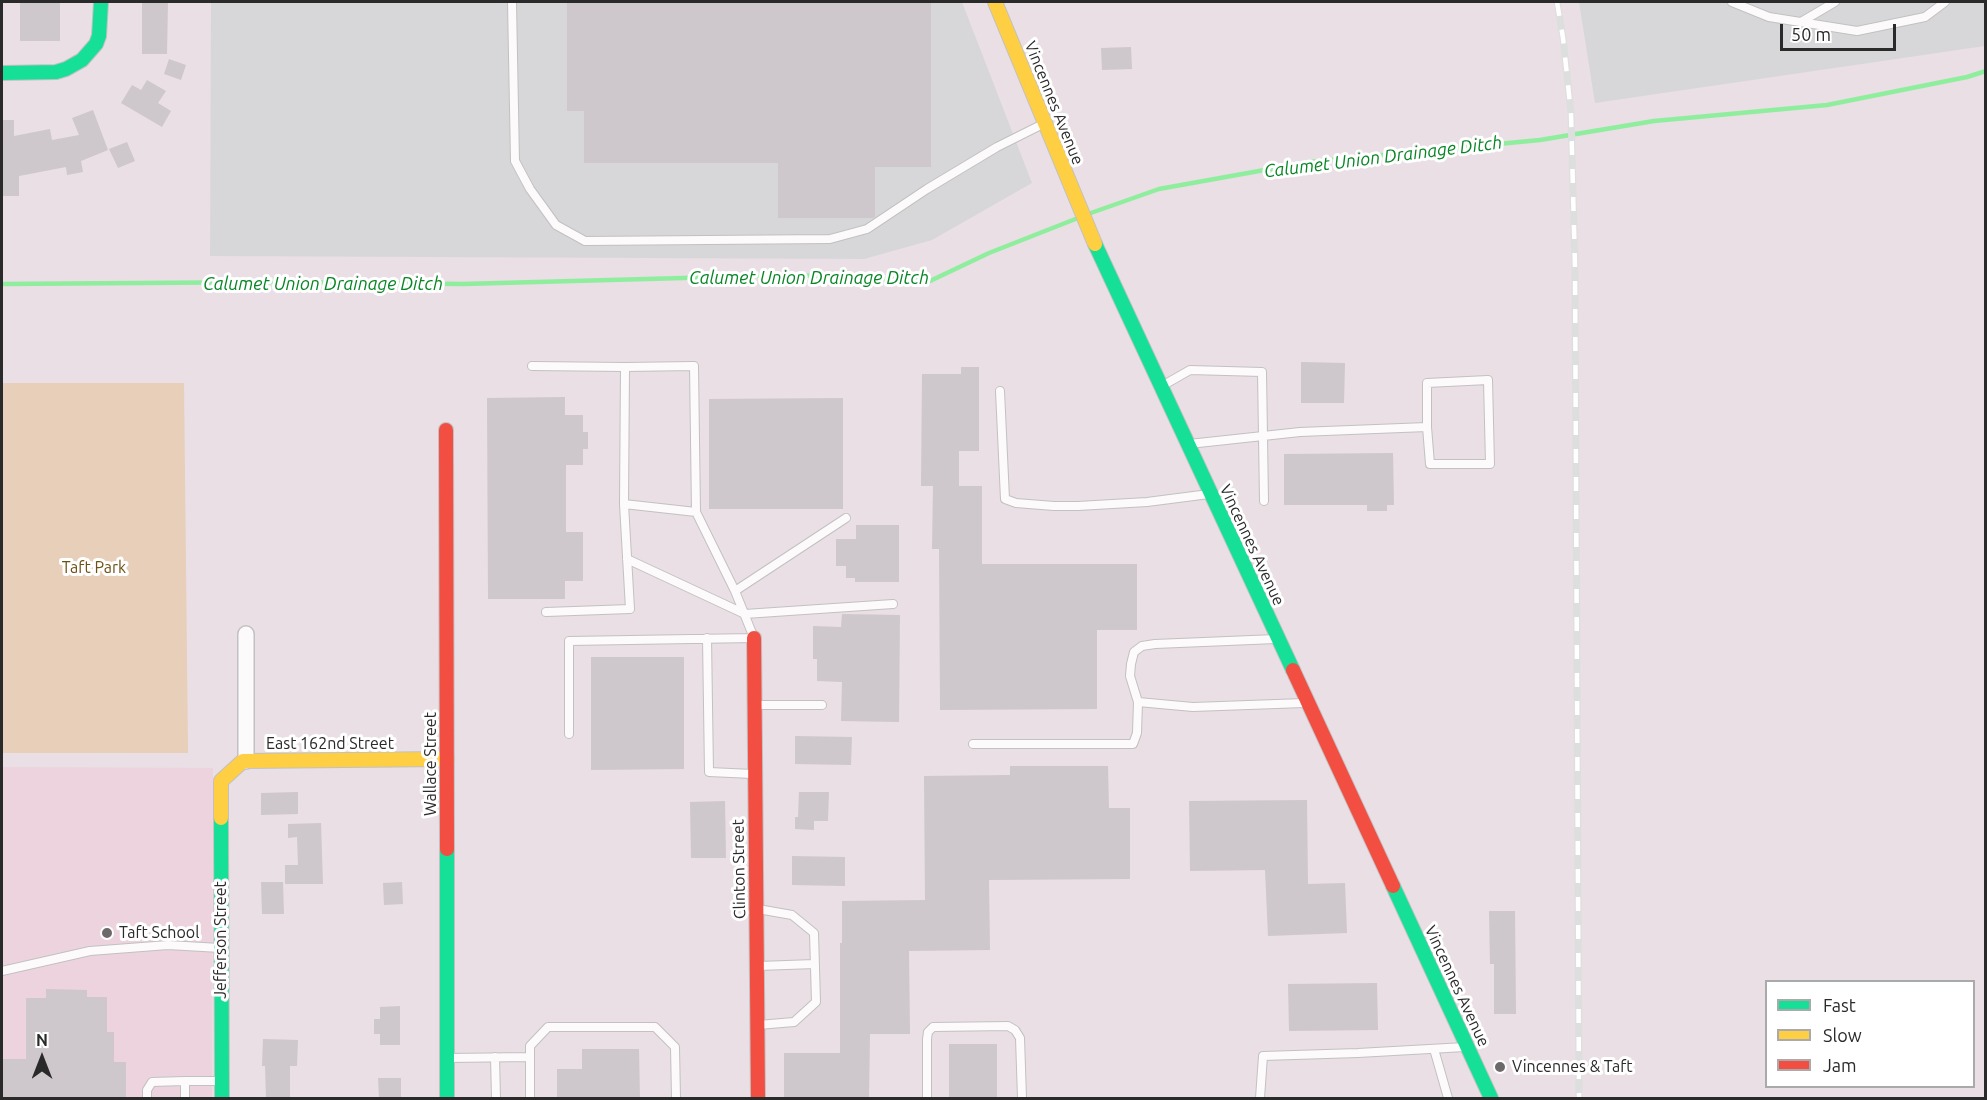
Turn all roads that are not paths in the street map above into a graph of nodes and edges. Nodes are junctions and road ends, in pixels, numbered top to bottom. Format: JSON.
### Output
{"nodes":[{"id":1,"x":101,"y":2,"type":"edge"},
{"id":2,"x":512,"y":2,"type":"edge"},
{"id":3,"x":995,"y":2,"type":"edge"},
{"id":4,"x":1732,"y":2,"type":"edge"},
{"id":5,"x":1754,"y":2,"type":"edge"},
{"id":6,"x":1834,"y":2,"type":"edge"},
{"id":7,"x":1945,"y":2,"type":"edge"},
{"id":8,"x":1746,"y":7,"type":"junction"},
{"id":9,"x":1800,"y":22,"type":"junction"},
{"id":10,"x":2,"y":73,"type":"edge"},
{"id":11,"x":1044,"y":123,"type":"junction"},
{"id":12,"x":532,"y":366,"type":"dead end"},
{"id":13,"x":625,"y":367,"type":"junction"},
{"id":14,"x":1161,"y":387,"type":"junction"},
{"id":15,"x":1000,"y":391,"type":"dead end"},
{"id":16,"x":1427,"y":427,"type":"junction"},
{"id":17,"x":446,"y":430,"type":"dead end"},
{"id":18,"x":1262,"y":435,"type":"junction"},
{"id":19,"x":1188,"y":444,"type":"junction"},
{"id":20,"x":1210,"y":494,"type":"junction"},
{"id":21,"x":1264,"y":501,"type":"dead end"},
{"id":22,"x":624,"y":504,"type":"junction"},
{"id":23,"x":696,"y":512,"type":"junction"},
{"id":24,"x":846,"y":518,"type":"dead end"},
{"id":25,"x":627,"y":559,"type":"junction"},
{"id":26,"x":735,"y":591,"type":"junction"},
{"id":27,"x":893,"y":604,"type":"dead end"},
{"id":28,"x":546,"y":612,"type":"dead end"},
{"id":29,"x":745,"y":614,"type":"junction"},
{"id":30,"x":246,"y":634,"type":"dead end"},
{"id":31,"x":708,"y":638,"type":"junction"},
{"id":32,"x":754,"y":638,"type":"junction"},
{"id":33,"x":1278,"y":639,"type":"junction"},
{"id":34,"x":1138,"y":702,"type":"junction"},
{"id":35,"x":1307,"y":703,"type":"junction"},
{"id":36,"x":754,"y":705,"type":"junction"},
{"id":37,"x":822,"y":705,"type":"dead end"},
{"id":38,"x":569,"y":734,"type":"dead end"},
{"id":39,"x":973,"y":744,"type":"dead end"},
{"id":40,"x":447,"y":759,"type":"junction"},
{"id":41,"x":246,"y":761,"type":"junction"},
{"id":42,"x":755,"y":774,"type":"junction"},
{"id":43,"x":221,"y":781,"type":"joint"},
{"id":44,"x":756,"y":909,"type":"junction"},
{"id":45,"x":222,"y":948,"type":"junction"},
{"id":46,"x":815,"y":964,"type":"junction"},
{"id":47,"x":757,"y":966,"type":"junction"},
{"id":48,"x":2,"y":971,"type":"edge"},
{"id":49,"x":757,"y":1025,"type":"junction"},
{"id":50,"x":1467,"y":1047,"type":"junction"},
{"id":51,"x":1434,"y":1048,"type":"junction"},
{"id":52,"x":495,"y":1057,"type":"junction"},
{"id":53,"x":530,"y":1057,"type":"junction"},
{"id":54,"x":447,"y":1058,"type":"junction"},
{"id":55,"x":222,"y":1080,"type":"junction"},
{"id":56,"x":185,"y":1081,"type":"junction"},
{"id":57,"x":147,"y":1098,"type":"edge"},
{"id":58,"x":185,"y":1098,"type":"edge"},
{"id":59,"x":222,"y":1098,"type":"edge"},
{"id":60,"x":447,"y":1098,"type":"edge"},
{"id":61,"x":496,"y":1098,"type":"edge"},
{"id":62,"x":530,"y":1098,"type":"edge"},
{"id":63,"x":676,"y":1098,"type":"edge"},
{"id":64,"x":758,"y":1098,"type":"edge"},
{"id":65,"x":927,"y":1098,"type":"edge"},
{"id":66,"x":1022,"y":1098,"type":"edge"},
{"id":67,"x":1260,"y":1098,"type":"edge"},
{"id":68,"x":1448,"y":1098,"type":"edge"},
{"id":69,"x":1491,"y":1098,"type":"edge"}],
"edges":[{"from":1,"to":10,"type":"street"},
{"from":2,"to":11,"type":"lane"},
{"from":3,"to":11,"type":"street","name":"Vincennes Avenue"},
{"from":4,"to":8,"type":"lane"},
{"from":5,"to":8,"type":"lane"},
{"from":6,"to":9,"type":"lane"},
{"from":7,"to":9,"type":"lane"},
{"from":8,"to":9,"type":"lane"},
{"from":11,"to":14,"type":"street","name":"Vincennes Avenue"},
{"from":12,"to":13,"type":"lane"},
{"from":13,"to":22,"type":"lane"},
{"from":13,"to":23,"type":"lane"},
{"from":14,"to":18,"type":"lane"},
{"from":14,"to":19,"type":"street","name":"Vincennes Avenue"},
{"from":15,"to":20,"type":"lane"},
{"from":16,"to":16,"type":"lane"},
{"from":16,"to":18,"type":"lane"},
{"from":17,"to":40,"type":"street","name":"Wallace Street"},
{"from":18,"to":19,"type":"lane"},
{"from":18,"to":21,"type":"lane"},
{"from":19,"to":20,"type":"street","name":"Vincennes Avenue"},
{"from":20,"to":33,"type":"street","name":"Vincennes Avenue"},
{"from":22,"to":23,"type":"lane"},
{"from":22,"to":25,"type":"lane"},
{"from":23,"to":26,"type":"lane"},
{"from":24,"to":26,"type":"lane"},
{"from":25,"to":28,"type":"lane"},
{"from":25,"to":29,"type":"lane"},
{"from":26,"to":29,"type":"lane"},
{"from":27,"to":29,"type":"lane"},
{"from":29,"to":32,"type":"lane"},
{"from":30,"to":41,"type":"street"},
{"from":31,"to":32,"type":"lane"},
{"from":31,"to":38,"type":"lane"},
{"from":31,"to":42,"type":"lane"},
{"from":32,"to":36,"type":"street","name":"Clinton Street"},
{"from":33,"to":34,"type":"lane"},
{"from":33,"to":35,"type":"street","name":"Vincennes Avenue"},
{"from":34,"to":35,"type":"lane"},
{"from":34,"to":39,"type":"lane"},
{"from":35,"to":50,"type":"street","name":"Vincennes Avenue"},
{"from":36,"to":37,"type":"lane"},
{"from":36,"to":42,"type":"street","name":"Clinton Street"},
{"from":40,"to":41,"type":"street","name":"East 162nd Street"},
{"from":40,"to":54,"type":"street","name":"Wallace Street"},
{"from":41,"to":43,"type":"street","name":"East 162nd Street"},
{"from":42,"to":44,"type":"street","name":"Clinton Street"},
{"from":43,"to":45,"type":"street","name":"Jefferson Street"},
{"from":44,"to":46,"type":"lane"},
{"from":44,"to":47,"type":"street","name":"Clinton Street"},
{"from":45,"to":48,"type":"lane"},
{"from":45,"to":55,"type":"street","name":"Jefferson Street"},
{"from":46,"to":47,"type":"lane"},
{"from":46,"to":49,"type":"lane"},
{"from":47,"to":49,"type":"street","name":"Clinton Street"},
{"from":49,"to":64,"type":"street","name":"Clinton Street"},
{"from":50,"to":51,"type":"lane"},
{"from":50,"to":69,"type":"street","name":"Vincennes Avenue"},
{"from":51,"to":67,"type":"lane"},
{"from":51,"to":68,"type":"lane"},
{"from":52,"to":53,"type":"lane"},
{"from":52,"to":54,"type":"lane"},
{"from":52,"to":61,"type":"lane"},
{"from":53,"to":62,"type":"lane"},
{"from":53,"to":63,"type":"lane"},
{"from":54,"to":60,"type":"street","name":"Wallace Street"},
{"from":55,"to":56,"type":"lane"},
{"from":55,"to":59,"type":"street","name":"Jefferson Street"},
{"from":56,"to":57,"type":"lane"},
{"from":56,"to":58,"type":"lane"},
{"from":65,"to":66,"type":"lane"}]}
